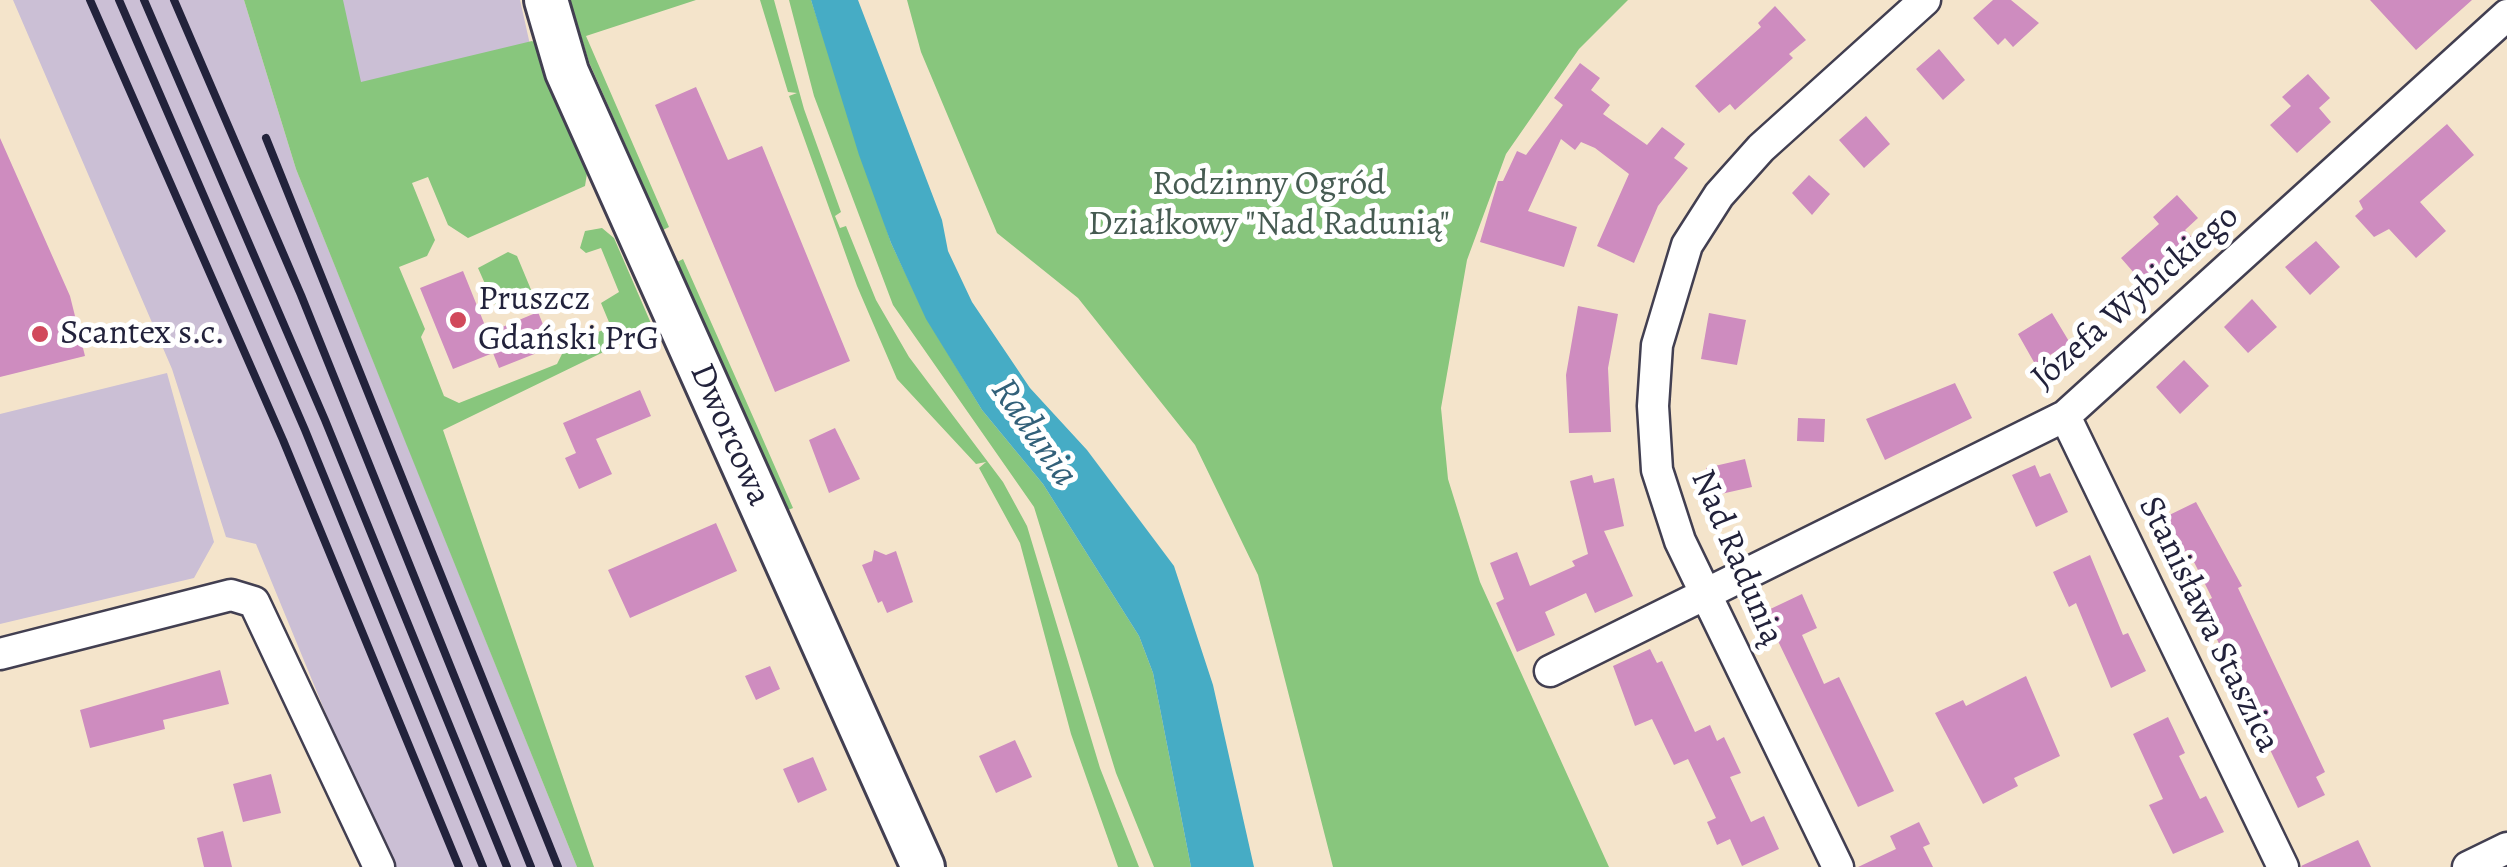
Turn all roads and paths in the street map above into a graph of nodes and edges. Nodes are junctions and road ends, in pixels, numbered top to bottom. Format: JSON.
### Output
{"nodes":[{"id":1,"x":546,"y":0,"type":"edge"},
{"id":2,"x":1926,"y":0,"type":"edge"},
{"id":3,"x":2507,"y":15,"type":"edge"},
{"id":4,"x":2065,"y":416,"type":"junction"},
{"id":5,"x":1706,"y":594,"type":"junction"},
{"id":6,"x":0,"y":654,"type":"edge"},
{"id":7,"x":1550,"y":671,"type":"dead end"},
{"id":8,"x":2507,"y":848,"type":"edge"},
{"id":9,"x":379,"y":867,"type":"edge"},
{"id":10,"x":923,"y":867,"type":"edge"},
{"id":11,"x":1838,"y":867,"type":"edge"},
{"id":12,"x":2283,"y":867,"type":"edge"},
{"id":13,"x":2468,"y":867,"type":"edge"}],
"edges":[{"from":1,"to":10,"type":"street","name":"Dworcowa"},
{"from":2,"to":5,"type":"street","name":"Nad Radunią"},
{"from":3,"to":4,"type":"street","name":"Józefa Wybickiego"},
{"from":4,"to":5,"type":"street","name":"Józefa Wybickiego"},
{"from":4,"to":12,"type":"street","name":"Stanisława Staszica"},
{"from":5,"to":7,"type":"street","name":"Józefa Wybickiego"},
{"from":5,"to":11,"type":"street","name":"Nad Radunią"},
{"from":6,"to":9,"type":"street"},
{"from":8,"to":13,"type":"street"}]}
